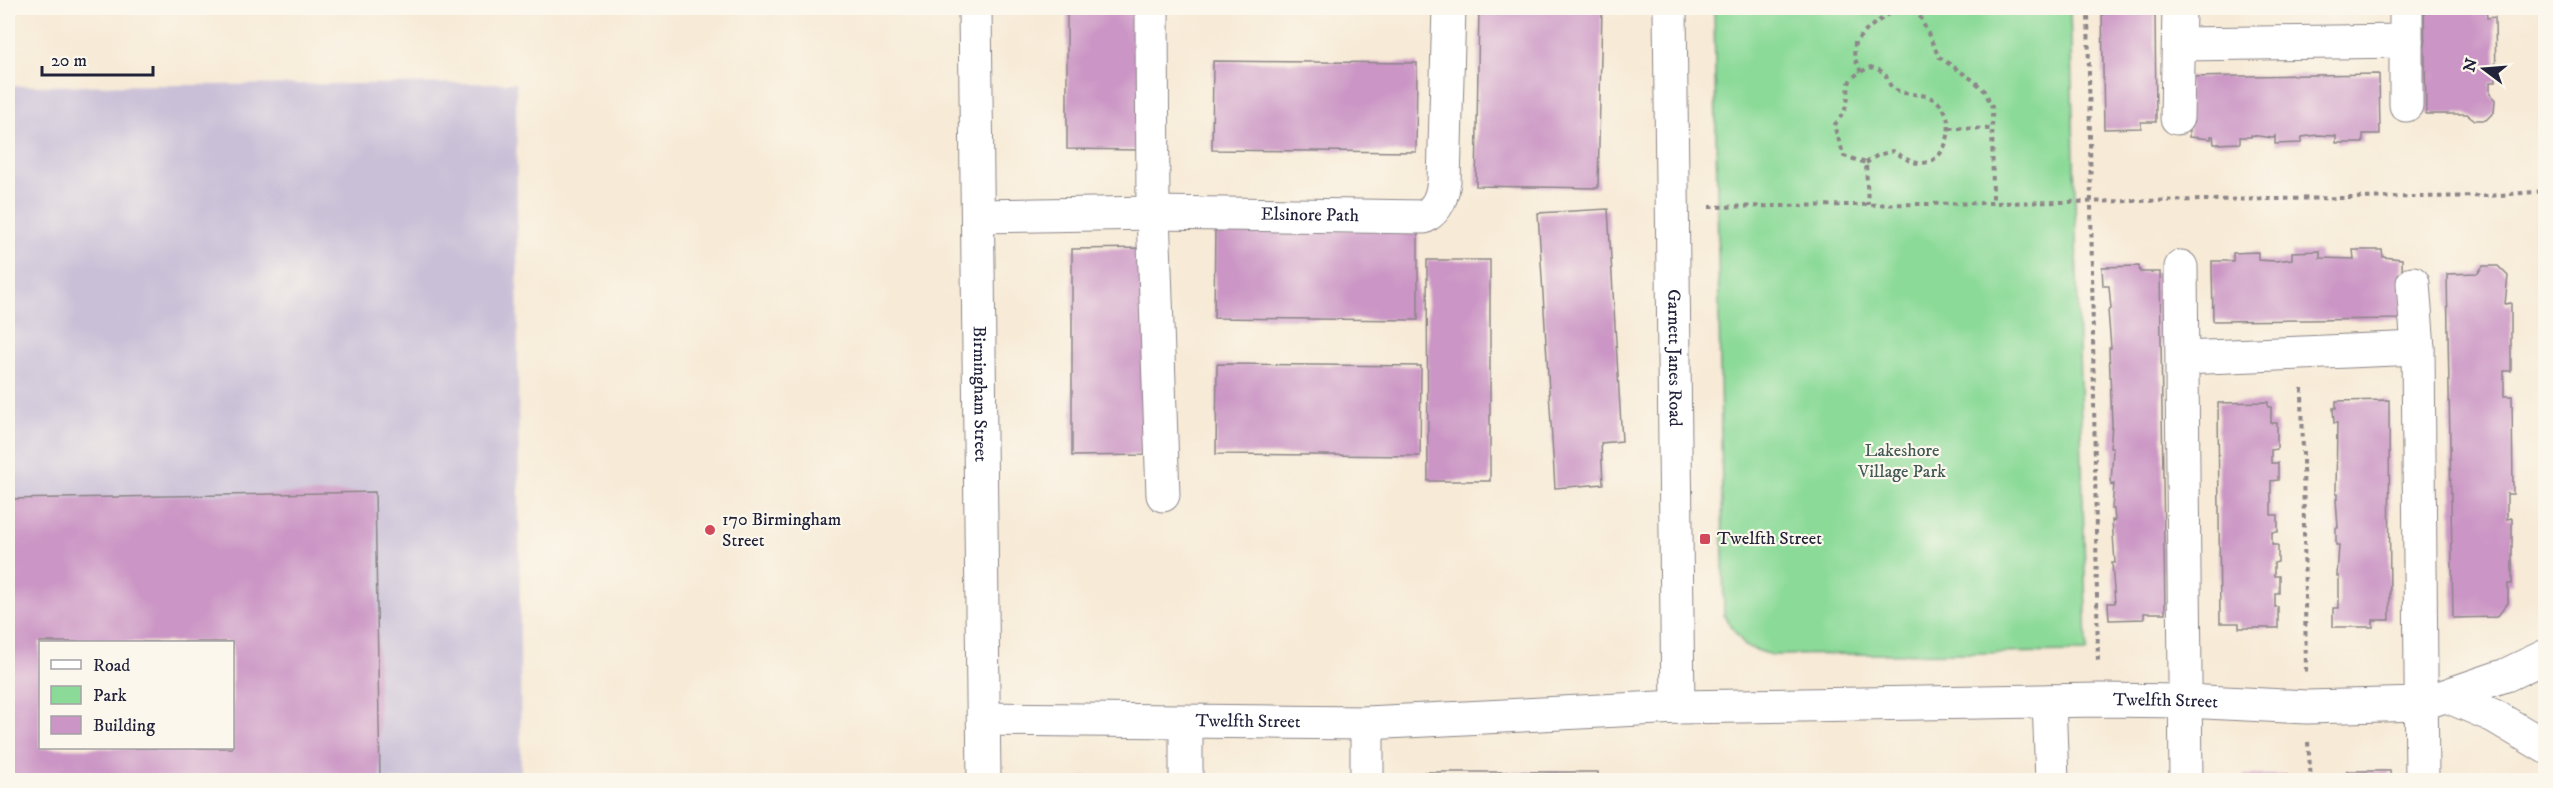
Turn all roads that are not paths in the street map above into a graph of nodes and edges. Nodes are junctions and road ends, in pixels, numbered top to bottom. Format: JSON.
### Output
{"nodes":[{"id":1,"x":975,"y":8,"type":"edge"},
{"id":2,"x":1152,"y":8,"type":"edge"},
{"id":3,"x":1449,"y":8,"type":"edge"},
{"id":4,"x":1670,"y":8,"type":"edge"},
{"id":5,"x":2179,"y":8,"type":"edge"},
{"id":6,"x":2406,"y":8,"type":"edge"},
{"id":7,"x":2406,"y":41,"type":"junction"},
{"id":8,"x":2180,"y":44,"type":"junction"},
{"id":9,"x":2406,"y":105,"type":"dead end"},
{"id":10,"x":2177,"y":118,"type":"dead end"},
{"id":11,"x":1154,"y":213,"type":"junction"},
{"id":12,"x":978,"y":216,"type":"junction"},
{"id":13,"x":2181,"y":267,"type":"dead end"},
{"id":14,"x":2413,"y":283,"type":"dead end"},
{"id":15,"x":2418,"y":348,"type":"junction"},
{"id":16,"x":2183,"y":358,"type":"junction"},
{"id":17,"x":1163,"y":495,"type":"dead end"},
{"id":18,"x":2546,"y":656,"type":"edge"},
{"id":19,"x":2434,"y":700,"type":"junction"},
{"id":20,"x":2049,"y":701,"type":"junction"},
{"id":21,"x":2185,"y":701,"type":"junction"},
{"id":22,"x":1678,"y":707,"type":"junction"},
{"id":23,"x":984,"y":719,"type":"junction"},
{"id":24,"x":1186,"y":723,"type":"junction"},
{"id":25,"x":1367,"y":723,"type":"junction"},
{"id":26,"x":2546,"y":747,"type":"edge"},
{"id":27,"x":984,"y":780,"type":"edge"},
{"id":28,"x":1185,"y":780,"type":"edge"},
{"id":29,"x":1367,"y":780,"type":"edge"},
{"id":30,"x":2052,"y":780,"type":"edge"},
{"id":31,"x":2186,"y":780,"type":"edge"},
{"id":32,"x":2422,"y":780,"type":"edge"}],
"edges":[{"from":1,"to":12,"type":"street","name":"Birmingham Street"},
{"from":2,"to":11,"type":"street"},
{"from":3,"to":11,"type":"street","name":"Elsinore Path"},
{"from":4,"to":22,"type":"street","name":"Garnett Janes Road"},
{"from":5,"to":8,"type":"street"},
{"from":6,"to":7,"type":"street"},
{"from":7,"to":8,"type":"street"},
{"from":7,"to":9,"type":"street"},
{"from":8,"to":10,"type":"street"},
{"from":11,"to":12,"type":"street","name":"Elsinore Path"},
{"from":11,"to":17,"type":"street"},
{"from":12,"to":23,"type":"street","name":"Birmingham Street"},
{"from":13,"to":16,"type":"street"},
{"from":14,"to":15,"type":"street"},
{"from":15,"to":16,"type":"street"},
{"from":15,"to":19,"type":"street"},
{"from":16,"to":21,"type":"street"},
{"from":18,"to":19,"type":"street","name":"Twelfth Street"},
{"from":19,"to":21,"type":"street","name":"Twelfth Street"},
{"from":19,"to":26,"type":"street","name":"Twelfth Street"},
{"from":19,"to":32,"type":"street"},
{"from":20,"to":21,"type":"street","name":"Twelfth Street"},
{"from":20,"to":22,"type":"street","name":"Twelfth Street"},
{"from":20,"to":30,"type":"street"},
{"from":21,"to":31,"type":"street"},
{"from":22,"to":25,"type":"street","name":"Twelfth Street"},
{"from":23,"to":24,"type":"street","name":"Twelfth Street"},
{"from":23,"to":27,"type":"street","name":"Birmingham Street"},
{"from":24,"to":25,"type":"street","name":"Twelfth Street"},
{"from":24,"to":28,"type":"street"},
{"from":25,"to":29,"type":"street"}]}
